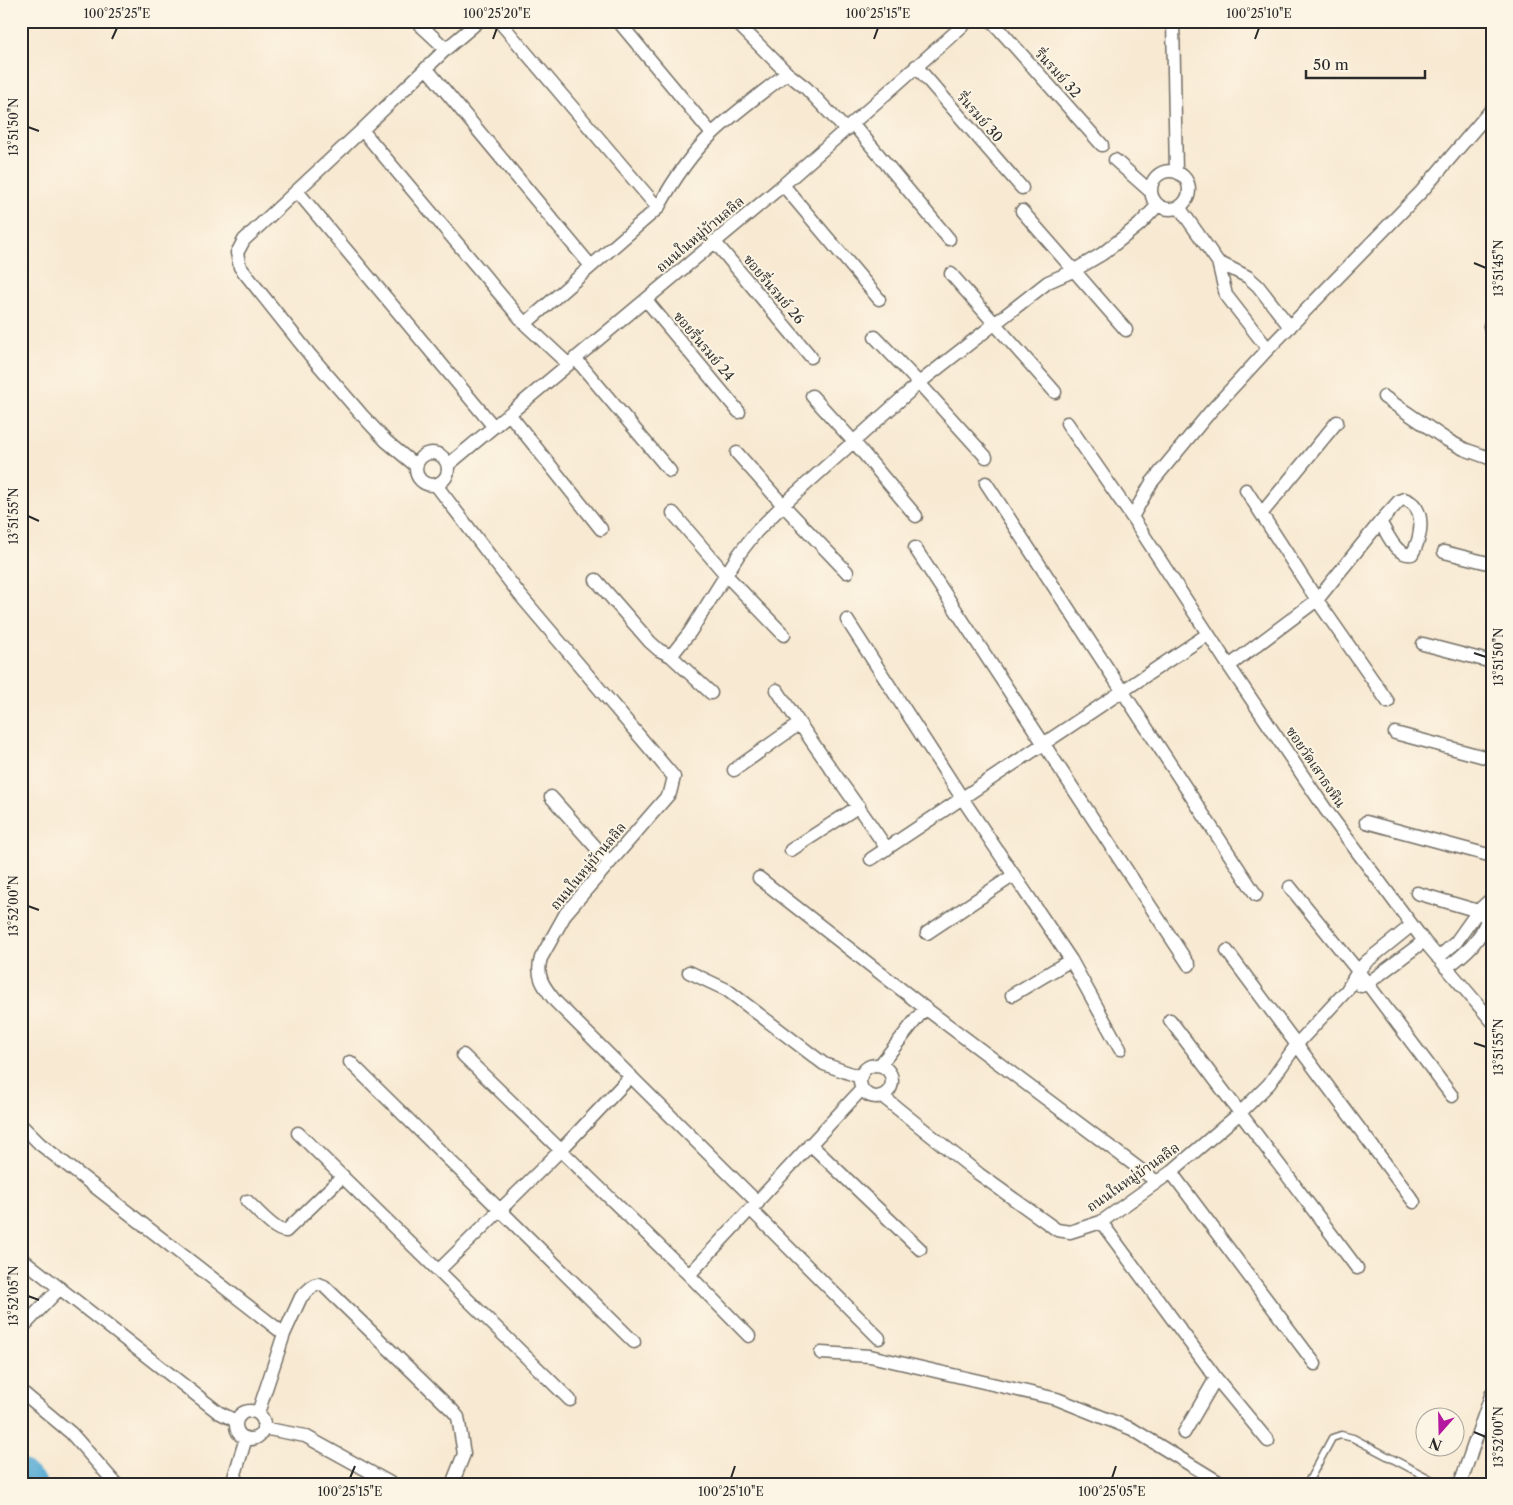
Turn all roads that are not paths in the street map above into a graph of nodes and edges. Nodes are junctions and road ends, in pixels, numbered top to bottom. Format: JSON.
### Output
{"nodes":[{"id":1,"x":416,"y":21,"type":"edge"},
{"id":2,"x":479,"y":21,"type":"edge"},
{"id":3,"x":499,"y":21,"type":"edge"},
{"id":4,"x":618,"y":21,"type":"edge"},
{"id":5,"x":735,"y":21,"type":"edge"},
{"id":6,"x":968,"y":21,"type":"edge"},
{"id":7,"x":992,"y":21,"type":"edge"},
{"id":8,"x":1173,"y":21,"type":"edge"},
{"id":9,"x":446,"y":49,"type":"junction"},
{"id":10,"x":916,"y":66,"type":"junction"},
{"id":11,"x":427,"y":69,"type":"junction"},
{"id":12,"x":787,"y":73,"type":"junction"},
{"id":13,"x":1492,"y":109,"type":"edge"},
{"id":14,"x":850,"y":127,"type":"junction"},
{"id":15,"x":362,"y":130,"type":"junction"},
{"id":16,"x":712,"y":134,"type":"junction"},
{"id":17,"x":1102,"y":145,"type":"dead end"},
{"id":18,"x":1115,"y":160,"type":"dead end"},
{"id":19,"x":1176,"y":172,"type":"junction"},
{"id":20,"x":784,"y":185,"type":"junction"},
{"id":21,"x":1022,"y":188,"type":"dead end"},
{"id":22,"x":297,"y":191,"type":"junction"},
{"id":23,"x":1151,"y":192,"type":"junction"},
{"id":24,"x":1158,"y":205,"type":"junction"},
{"id":25,"x":1179,"y":207,"type":"junction"},
{"id":26,"x":658,"y":208,"type":"junction"},
{"id":27,"x":1022,"y":211,"type":"dead end"},
{"id":28,"x":949,"y":239,"type":"dead end"},
{"id":29,"x":714,"y":241,"type":"junction"},
{"id":30,"x":1218,"y":262,"type":"junction"},
{"id":31,"x":591,"y":266,"type":"junction"},
{"id":32,"x":1074,"y":271,"type":"junction"},
{"id":33,"x":951,"y":274,"type":"dead end"},
{"id":34,"x":880,"y":299,"type":"dead end"},
{"id":35,"x":646,"y":300,"type":"junction"},
{"id":36,"x":1492,"y":321,"type":"edge"},
{"id":37,"x":525,"y":324,"type":"junction"},
{"id":38,"x":994,"y":324,"type":"junction"},
{"id":39,"x":1290,"y":327,"type":"junction"},
{"id":40,"x":1126,"y":330,"type":"dead end"},
{"id":41,"x":1492,"y":334,"type":"edge"},
{"id":42,"x":875,"y":337,"type":"dead end"},
{"id":43,"x":1268,"y":349,"type":"junction"},
{"id":44,"x":811,"y":357,"type":"dead end"},
{"id":45,"x":571,"y":361,"type":"junction"},
{"id":46,"x":919,"y":383,"type":"junction"},
{"id":47,"x":1055,"y":392,"type":"dead end"},
{"id":48,"x":812,"y":396,"type":"dead end"},
{"id":49,"x":1384,"y":397,"type":"dead end"},
{"id":50,"x":739,"y":412,"type":"dead end"},
{"id":51,"x":510,"y":415,"type":"junction"},
{"id":52,"x":1338,"y":422,"type":"dead end"},
{"id":53,"x":1067,"y":423,"type":"dead end"},
{"id":54,"x":494,"y":427,"type":"junction"},
{"id":55,"x":854,"y":442,"type":"junction"},
{"id":56,"x":737,"y":453,"type":"dead end"},
{"id":57,"x":986,"y":458,"type":"dead end"},
{"id":58,"x":1492,"y":459,"type":"edge"},
{"id":59,"x":448,"y":465,"type":"junction"},
{"id":60,"x":416,"y":466,"type":"junction"},
{"id":61,"x":670,"y":472,"type":"dead end"},
{"id":62,"x":986,"y":483,"type":"dead end"},
{"id":63,"x":436,"y":485,"type":"junction"},
{"id":64,"x":1246,"y":490,"type":"dead end"},
{"id":65,"x":783,"y":505,"type":"junction"},
{"id":66,"x":673,"y":513,"type":"dead end"},
{"id":67,"x":1262,"y":513,"type":"junction"},
{"id":68,"x":916,"y":516,"type":"dead end"},
{"id":69,"x":1132,"y":517,"type":"junction"},
{"id":70,"x":1380,"y":522,"type":"dead end"},
{"id":71,"x":601,"y":528,"type":"dead end"},
{"id":72,"x":915,"y":548,"type":"dead end"},
{"id":73,"x":1444,"y":552,"type":"dead end"},
{"id":74,"x":1492,"y":564,"type":"edge"},
{"id":75,"x":847,"y":572,"type":"dead end"},
{"id":76,"x":726,"y":575,"type":"junction"},
{"id":77,"x":596,"y":580,"type":"dead end"},
{"id":78,"x":1317,"y":600,"type":"junction"},
{"id":79,"x":847,"y":620,"type":"dead end"},
{"id":80,"x":1208,"y":634,"type":"junction"},
{"id":81,"x":784,"y":635,"type":"dead end"},
{"id":82,"x":1423,"y":644,"type":"dead end"},
{"id":83,"x":671,"y":656,"type":"junction"},
{"id":84,"x":1492,"y":662,"type":"edge"},
{"id":85,"x":1229,"y":666,"type":"junction"},
{"id":86,"x":777,"y":690,"type":"dead end"},
{"id":87,"x":1123,"y":691,"type":"junction"},
{"id":88,"x":712,"y":693,"type":"dead end"},
{"id":89,"x":1388,"y":702,"type":"dead end"},
{"id":90,"x":799,"y":724,"type":"junction"},
{"id":91,"x":1395,"y":734,"type":"dead end"},
{"id":92,"x":1044,"y":743,"type":"junction"},
{"id":93,"x":1492,"y":759,"type":"edge"},
{"id":94,"x":734,"y":770,"type":"dead end"},
{"id":95,"x":551,"y":797,"type":"dead end"},
{"id":96,"x":962,"y":798,"type":"junction"},
{"id":97,"x":859,"y":806,"type":"junction"},
{"id":98,"x":1366,"y":822,"type":"dead end"},
{"id":99,"x":887,"y":849,"type":"junction"},
{"id":100,"x":792,"y":850,"type":"dead end"},
{"id":101,"x":1492,"y":856,"type":"edge"},
{"id":102,"x":871,"y":859,"type":"dead end"},
{"id":103,"x":609,"y":862,"type":"junction"},
{"id":104,"x":1014,"y":875,"type":"junction"},
{"id":105,"x":759,"y":878,"type":"dead end"},
{"id":106,"x":1290,"y":887,"type":"dead end"},
{"id":107,"x":1418,"y":893,"type":"dead end"},
{"id":108,"x":1256,"y":895,"type":"dead end"},
{"id":109,"x":1491,"y":898,"type":"edge"},
{"id":110,"x":1482,"y":915,"type":"junction"},
{"id":111,"x":1412,"y":925,"type":"junction"},
{"id":112,"x":927,"y":933,"type":"dead end"},
{"id":113,"x":1424,"y":941,"type":"junction"},
{"id":114,"x":1227,"y":951,"type":"dead end"},
{"id":115,"x":1071,"y":960,"type":"junction"},
{"id":116,"x":1442,"y":963,"type":"junction"},
{"id":117,"x":1189,"y":965,"type":"dead end"},
{"id":118,"x":1358,"y":971,"type":"junction"},
{"id":119,"x":689,"y":972,"type":"dead end"},
{"id":120,"x":1367,"y":984,"type":"junction"},
{"id":121,"x":1347,"y":990,"type":"junction"},
{"id":122,"x":1012,"y":994,"type":"dead end"},
{"id":123,"x":925,"y":1008,"type":"junction"},
{"id":124,"x":1170,"y":1020,"type":"dead end"},
{"id":125,"x":1492,"y":1021,"type":"edge"},
{"id":126,"x":1297,"y":1044,"type":"junction"},
{"id":127,"x":1120,"y":1049,"type":"dead end"},
{"id":128,"x":463,"y":1055,"type":"dead end"},
{"id":129,"x":350,"y":1062,"type":"dead end"},
{"id":130,"x":880,"y":1065,"type":"junction"},
{"id":131,"x":631,"y":1076,"type":"junction"},
{"id":132,"x":861,"y":1083,"type":"junction"},
{"id":133,"x":882,"y":1096,"type":"junction"},
{"id":134,"x":1452,"y":1096,"type":"dead end"},
{"id":135,"x":1240,"y":1113,"type":"junction"},
{"id":136,"x":21,"y":1125,"type":"edge"},
{"id":137,"x":298,"y":1133,"type":"dead end"},
{"id":138,"x":810,"y":1144,"type":"junction"},
{"id":139,"x":561,"y":1150,"type":"junction"},
{"id":140,"x":1171,"y":1172,"type":"junction"},
{"id":141,"x":343,"y":1176,"type":"junction"},
{"id":142,"x":1157,"y":1182,"type":"junction"},
{"id":143,"x":248,"y":1201,"type":"dead end"},
{"id":144,"x":1414,"y":1202,"type":"dead end"},
{"id":145,"x":754,"y":1206,"type":"junction"},
{"id":146,"x":501,"y":1209,"type":"junction"},
{"id":147,"x":1101,"y":1222,"type":"junction"},
{"id":148,"x":920,"y":1249,"type":"dead end"},
{"id":149,"x":21,"y":1258,"type":"edge"},
{"id":150,"x":1357,"y":1268,"type":"dead end"},
{"id":151,"x":439,"y":1270,"type":"junction"},
{"id":152,"x":689,"y":1275,"type":"junction"},
{"id":153,"x":60,"y":1288,"type":"junction"},
{"id":154,"x":21,"y":1330,"type":"edge"},
{"id":155,"x":284,"y":1334,"type":"junction"},
{"id":156,"x":749,"y":1336,"type":"dead end"},
{"id":157,"x":879,"y":1338,"type":"dead end"},
{"id":158,"x":634,"y":1342,"type":"dead end"},
{"id":159,"x":821,"y":1353,"type":"dead end"},
{"id":160,"x":1315,"y":1364,"type":"dead end"},
{"id":161,"x":1216,"y":1378,"type":"junction"},
{"id":162,"x":21,"y":1391,"type":"edge"},
{"id":163,"x":1492,"y":1393,"type":"edge"},
{"id":164,"x":570,"y":1400,"type":"dead end"},
{"id":165,"x":258,"y":1413,"type":"junction"},
{"id":166,"x":236,"y":1421,"type":"junction"},
{"id":167,"x":263,"y":1428,"type":"junction"},
{"id":168,"x":1184,"y":1433,"type":"dead end"},
{"id":169,"x":246,"y":1438,"type":"junction"},
{"id":170,"x":1268,"y":1441,"type":"dead end"},
{"id":171,"x":116,"y":1484,"type":"edge"},
{"id":172,"x":232,"y":1484,"type":"edge"},
{"id":173,"x":392,"y":1484,"type":"edge"},
{"id":174,"x":452,"y":1484,"type":"edge"},
{"id":175,"x":1222,"y":1484,"type":"edge"},
{"id":176,"x":1307,"y":1484,"type":"edge"},
{"id":177,"x":1440,"y":1484,"type":"edge"},
{"id":178,"x":1460,"y":1484,"type":"edge"}],
"edges":[{"from":1,"to":9,"type":"street"},
{"from":2,"to":9,"type":"street"},
{"from":3,"to":26,"type":"street"},
{"from":4,"to":16,"type":"street"},
{"from":5,"to":12,"type":"street"},
{"from":6,"to":10,"type":"street","name":"ถนนในหมู่บ้านลลิล"},
{"from":7,"to":17,"type":"street","name":"รื่นรมย์ 32"},
{"from":8,"to":19,"type":"street"},
{"from":9,"to":11,"type":"street"},
{"from":10,"to":14,"type":"street","name":"ถนนในหมู่บ้านลลิล"},
{"from":10,"to":21,"type":"street","name":"รื่นรมย์ 30"},
{"from":11,"to":15,"type":"street"},
{"from":11,"to":31,"type":"street"},
{"from":12,"to":14,"type":"street"},
{"from":12,"to":16,"type":"street"},
{"from":13,"to":39,"type":"street"},
{"from":14,"to":20,"type":"street","name":"ถนนในหมู่บ้านลลิล"},
{"from":14,"to":28,"type":"street"},
{"from":15,"to":22,"type":"street"},
{"from":15,"to":37,"type":"street"},
{"from":16,"to":26,"type":"street"},
{"from":18,"to":23,"type":"street"},
{"from":19,"to":23,"type":"street"},
{"from":19,"to":25,"type":"street"},
{"from":20,"to":29,"type":"street","name":"ถนนในหมู่บ้านลลิล"},
{"from":20,"to":34,"type":"street"},
{"from":22,"to":54,"type":"street"},
{"from":22,"to":60,"type":"street"},
{"from":23,"to":24,"type":"street"},
{"from":24,"to":25,"type":"street"},
{"from":24,"to":32,"type":"street"},
{"from":25,"to":30,"type":"street"},
{"from":26,"to":31,"type":"street"},
{"from":27,"to":32,"type":"street"},
{"from":29,"to":35,"type":"street","name":"ถนนในหมู่บ้านลลิล"},
{"from":29,"to":44,"type":"street","name":"ซอยรื่นรมย์ 26"},
{"from":30,"to":39,"type":"street"},
{"from":30,"to":43,"type":"street"},
{"from":31,"to":37,"type":"street"},
{"from":32,"to":38,"type":"street"},
{"from":32,"to":40,"type":"street"},
{"from":33,"to":38,"type":"street"},
{"from":35,"to":45,"type":"street","name":"ถนนในหมู่บ้านลลิล"},
{"from":35,"to":50,"type":"street","name":"ซอยรื่นรมย์ 24"},
{"from":36,"to":41,"type":"street"},
{"from":37,"to":45,"type":"street"},
{"from":38,"to":46,"type":"street"},
{"from":38,"to":47,"type":"street"},
{"from":39,"to":43,"type":"street"},
{"from":42,"to":46,"type":"street"},
{"from":43,"to":69,"type":"street"},
{"from":45,"to":51,"type":"street","name":"ถนนในหมู่บ้านลลิล"},
{"from":45,"to":61,"type":"street"},
{"from":46,"to":55,"type":"street"},
{"from":46,"to":57,"type":"street"},
{"from":48,"to":55,"type":"street"},
{"from":49,"to":58,"type":"street"},
{"from":51,"to":54,"type":"street","name":"ถนนในหมู่บ้านลลิล"},
{"from":51,"to":71,"type":"street"},
{"from":52,"to":67,"type":"street"},
{"from":53,"to":69,"type":"street","name":"ซอยวัดเสาธงหิน"},
{"from":54,"to":59,"type":"street","name":"ถนนในหมู่บ้านลลิล"},
{"from":55,"to":65,"type":"street"},
{"from":55,"to":68,"type":"street"},
{"from":56,"to":65,"type":"street"},
{"from":59,"to":60,"type":"street"},
{"from":59,"to":63,"type":"street"},
{"from":60,"to":63,"type":"street"},
{"from":62,"to":87,"type":"street"},
{"from":63,"to":103,"type":"street","name":"ถนนในหมู่บ้านลลิล"},
{"from":64,"to":67,"type":"street"},
{"from":65,"to":75,"type":"street"},
{"from":65,"to":76,"type":"street"},
{"from":66,"to":76,"type":"street"},
{"from":67,"to":78,"type":"street"},
{"from":69,"to":80,"type":"street","name":"ซอยวัดเสาธงหิน"},
{"from":70,"to":78,"type":"street"},
{"from":72,"to":92,"type":"street"},
{"from":73,"to":74,"type":"street"},
{"from":76,"to":81,"type":"street"},
{"from":76,"to":83,"type":"street"},
{"from":77,"to":83,"type":"street"},
{"from":78,"to":85,"type":"street"},
{"from":78,"to":89,"type":"street"},
{"from":79,"to":96,"type":"street"},
{"from":80,"to":85,"type":"street","name":"ซอยวัดเสาธงหิน"},
{"from":80,"to":87,"type":"street"},
{"from":82,"to":84,"type":"street"},
{"from":83,"to":88,"type":"street"},
{"from":85,"to":111,"type":"street","name":"ซอยวัดเสาธงหิน"},
{"from":86,"to":90,"type":"street"},
{"from":87,"to":92,"type":"street"},
{"from":87,"to":108,"type":"street"},
{"from":90,"to":94,"type":"street"},
{"from":90,"to":97,"type":"street"},
{"from":91,"to":93,"type":"street"},
{"from":92,"to":96,"type":"street"},
{"from":92,"to":117,"type":"street"},
{"from":95,"to":103,"type":"street"},
{"from":96,"to":99,"type":"street"},
{"from":96,"to":104,"type":"street"},
{"from":97,"to":99,"type":"street"},
{"from":97,"to":100,"type":"street"},
{"from":98,"to":101,"type":"street"},
{"from":99,"to":102,"type":"street"},
{"from":103,"to":131,"type":"street","name":"ถนนในหมู่บ้านลลิล"},
{"from":104,"to":112,"type":"street"},
{"from":104,"to":115,"type":"street"},
{"from":105,"to":123,"type":"street"},
{"from":106,"to":118,"type":"street"},
{"from":107,"to":110,"type":"street"},
{"from":109,"to":110,"type":"street"},
{"from":110,"to":116,"type":"street"},
{"from":111,"to":113,"type":"street","name":"ซอยวัดเสาธงหิน"},
{"from":111,"to":118,"type":"street","name":"ถนนในหมู่บ้านลลิล"},
{"from":113,"to":116,"type":"street","name":"ซอยวัดเสาธงหิน"},
{"from":113,"to":120,"type":"street"},
{"from":114,"to":126,"type":"street"},
{"from":115,"to":122,"type":"street"},
{"from":115,"to":127,"type":"street"},
{"from":116,"to":125,"type":"street","name":"ซอยวัดเสาธงหิน"},
{"from":118,"to":120,"type":"street"},
{"from":118,"to":121,"type":"street","name":"ถนนในหมู่บ้านลลิล"},
{"from":119,"to":132,"type":"street","name":"ถนนในหมู่บ้านลลิล"},
{"from":120,"to":121,"type":"street"},
{"from":120,"to":134,"type":"street"},
{"from":121,"to":126,"type":"street","name":"ถนนในหมู่บ้านลลิล"},
{"from":123,"to":130,"type":"street"},
{"from":123,"to":142,"type":"street"},
{"from":124,"to":135,"type":"street"},
{"from":126,"to":135,"type":"street","name":"ถนนในหมู่บ้านลลิล"},
{"from":126,"to":144,"type":"street"},
{"from":128,"to":139,"type":"street"},
{"from":129,"to":146,"type":"street"},
{"from":130,"to":132,"type":"street"},
{"from":130,"to":133,"type":"street"},
{"from":131,"to":139,"type":"street"},
{"from":131,"to":145,"type":"street","name":"ถนนในหมู่บ้านลลิล"},
{"from":132,"to":133,"type":"street","name":"ถนนในหมู่บ้านลลิล"},
{"from":132,"to":138,"type":"street"},
{"from":133,"to":147,"type":"street","name":"ถนนในหมู่บ้านลลิล"},
{"from":135,"to":140,"type":"street","name":"ถนนในหมู่บ้านลลิล"},
{"from":135,"to":150,"type":"street"},
{"from":136,"to":155,"type":"street"},
{"from":137,"to":141,"type":"street"},
{"from":138,"to":145,"type":"street"},
{"from":138,"to":148,"type":"street"},
{"from":139,"to":146,"type":"street"},
{"from":139,"to":152,"type":"street"},
{"from":140,"to":142,"type":"street","name":"ถนนในหมู่บ้านลลิล"},
{"from":140,"to":160,"type":"street"},
{"from":141,"to":143,"type":"street"},
{"from":141,"to":151,"type":"street"},
{"from":142,"to":147,"type":"street","name":"ถนนในหมู่บ้านลลิล"},
{"from":145,"to":152,"type":"street"},
{"from":145,"to":157,"type":"street","name":"ถนนในหมู่บ้านลลิล"},
{"from":146,"to":151,"type":"street"},
{"from":146,"to":158,"type":"street"},
{"from":147,"to":161,"type":"street"},
{"from":149,"to":153,"type":"street"},
{"from":151,"to":164,"type":"street"},
{"from":152,"to":156,"type":"street"},
{"from":153,"to":154,"type":"street"},
{"from":153,"to":166,"type":"street"},
{"from":155,"to":165,"type":"street"},
{"from":155,"to":174,"type":"street"},
{"from":159,"to":175,"type":"street"},
{"from":161,"to":168,"type":"street"},
{"from":161,"to":170,"type":"street"},
{"from":162,"to":171,"type":"street"},
{"from":163,"to":178,"type":"street"},
{"from":165,"to":166,"type":"street"},
{"from":165,"to":167,"type":"street"},
{"from":166,"to":169,"type":"street"},
{"from":167,"to":169,"type":"street"},
{"from":167,"to":173,"type":"street"},
{"from":169,"to":172,"type":"street"},
{"from":176,"to":177,"type":"lane"}]}
